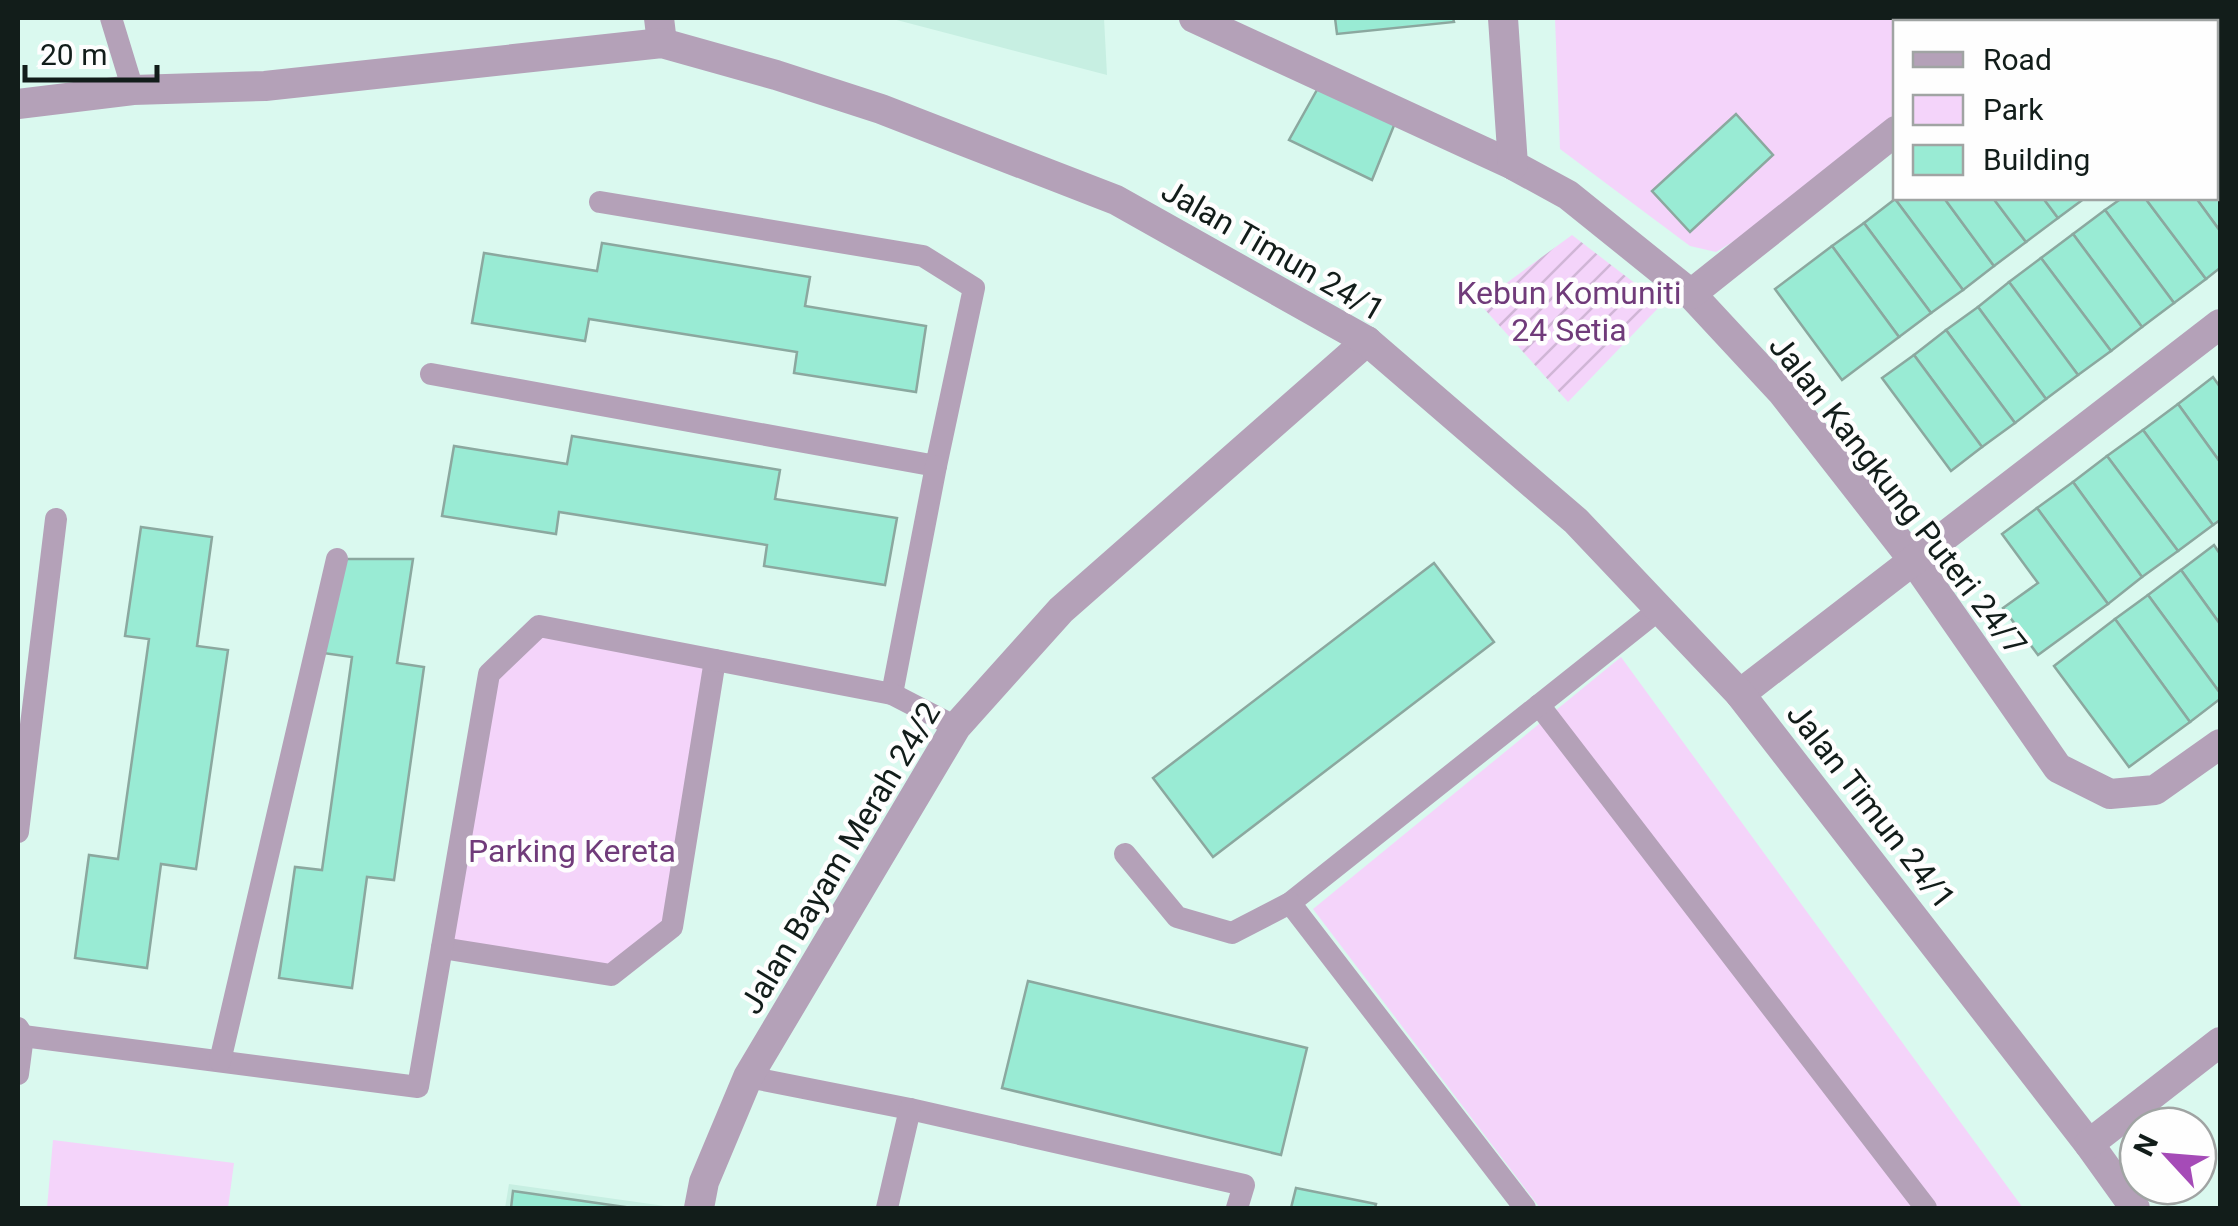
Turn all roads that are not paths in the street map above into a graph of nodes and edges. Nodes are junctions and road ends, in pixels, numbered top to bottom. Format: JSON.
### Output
{"nodes":[{"id":1,"x":110,"y":18,"type":"edge"},
{"id":2,"x":1194,"y":18,"type":"edge"},
{"id":3,"x":1503,"y":18,"type":"edge"},
{"id":4,"x":661,"y":30,"type":"edge"},
{"id":5,"x":133,"y":90,"type":"junction"},
{"id":6,"x":18,"y":104,"type":"edge"},
{"id":7,"x":1893,"y":133,"type":"edge"},
{"id":8,"x":1513,"y":165,"type":"junction"},
{"id":9,"x":600,"y":202,"type":"dead end"},
{"id":10,"x":1691,"y":294,"type":"junction"},
{"id":11,"x":2220,"y":324,"type":"edge"},
{"id":12,"x":1367,"y":342,"type":"junction"},
{"id":13,"x":431,"y":374,"type":"dead end"},
{"id":14,"x":936,"y":466,"type":"junction"},
{"id":15,"x":56,"y":519,"type":"dead end"},
{"id":16,"x":337,"y":558,"type":"dead end"},
{"id":17,"x":1914,"y":562,"type":"junction"},
{"id":18,"x":1661,"y":608,"type":"junction"},
{"id":19,"x":715,"y":660,"type":"junction"},
{"id":20,"x":892,"y":694,"type":"junction"},
{"id":21,"x":1740,"y":694,"type":"junction"},
{"id":22,"x":1539,"y":705,"type":"junction"},
{"id":23,"x":956,"y":727,"type":"junction"},
{"id":24,"x":2220,"y":744,"type":"edge"},
{"id":25,"x":18,"y":832,"type":"edge"},
{"id":26,"x":1125,"y":854,"type":"dead end"},
{"id":27,"x":1290,"y":904,"type":"junction"},
{"id":28,"x":442,"y":948,"type":"junction"},
{"id":29,"x":20,"y":1032,"type":"edge"},
{"id":30,"x":2220,"y":1042,"type":"edge"},
{"id":31,"x":220,"y":1061,"type":"junction"},
{"id":32,"x":18,"y":1074,"type":"edge"},
{"id":33,"x":748,"y":1077,"type":"junction"},
{"id":34,"x":910,"y":1108,"type":"junction"},
{"id":35,"x":2089,"y":1144,"type":"junction"},
{"id":36,"x":699,"y":1208,"type":"edge"},
{"id":37,"x":887,"y":1208,"type":"edge"},
{"id":38,"x":1237,"y":1208,"type":"edge"},
{"id":39,"x":1524,"y":1208,"type":"edge"},
{"id":40,"x":1926,"y":1208,"type":"edge"},
{"id":41,"x":2135,"y":1208,"type":"edge"}],
"edges":[{"from":1,"to":5,"type":"lane"},
{"from":2,"to":8,"type":"street","name":"Jalan Kangkung Puteri 24/7"},
{"from":3,"to":8,"type":"street"},
{"from":4,"to":5,"type":"street","name":"Jalan Timun 24/1"},
{"from":4,"to":12,"type":"street","name":"Jalan Timun 24/1"},
{"from":5,"to":6,"type":"street","name":"Jalan Timun 24/1"},
{"from":7,"to":10,"type":"street"},
{"from":8,"to":10,"type":"street","name":"Jalan Kangkung Puteri 24/7"},
{"from":9,"to":14,"type":"lane"},
{"from":10,"to":17,"type":"street","name":"Jalan Kangkung Puteri 24/7"},
{"from":11,"to":17,"type":"street"},
{"from":12,"to":18,"type":"street","name":"Jalan Timun 24/1"},
{"from":12,"to":23,"type":"street","name":"Jalan Bayam Merah 24/2"},
{"from":13,"to":14,"type":"lane"},
{"from":14,"to":20,"type":"lane"},
{"from":15,"to":25,"type":"lane"},
{"from":16,"to":31,"type":"lane"},
{"from":17,"to":21,"type":"street"},
{"from":17,"to":24,"type":"street","name":"Jalan Kangkung Puteri 24/7"},
{"from":18,"to":21,"type":"street","name":"Jalan Timun 24/1"},
{"from":18,"to":22,"type":"lane"},
{"from":19,"to":20,"type":"lane"},
{"from":19,"to":28,"type":"lane"},
{"from":19,"to":28,"type":"lane"},
{"from":20,"to":23,"type":"lane"},
{"from":21,"to":35,"type":"street","name":"Jalan Timun 24/1"},
{"from":22,"to":27,"type":"lane"},
{"from":22,"to":40,"type":"lane"},
{"from":23,"to":33,"type":"street","name":"Jalan Bayam Merah 24/2"},
{"from":26,"to":27,"type":"lane"},
{"from":27,"to":39,"type":"lane"},
{"from":28,"to":31,"type":"lane"},
{"from":29,"to":31,"type":"lane"},
{"from":29,"to":32,"type":"lane"},
{"from":30,"to":35,"type":"street"},
{"from":33,"to":34,"type":"lane"},
{"from":33,"to":36,"type":"street","name":"Jalan Bayam Merah 24/2"},
{"from":34,"to":37,"type":"lane"},
{"from":34,"to":38,"type":"lane"},
{"from":35,"to":41,"type":"street","name":"Jalan Timun 24/1"}]}
